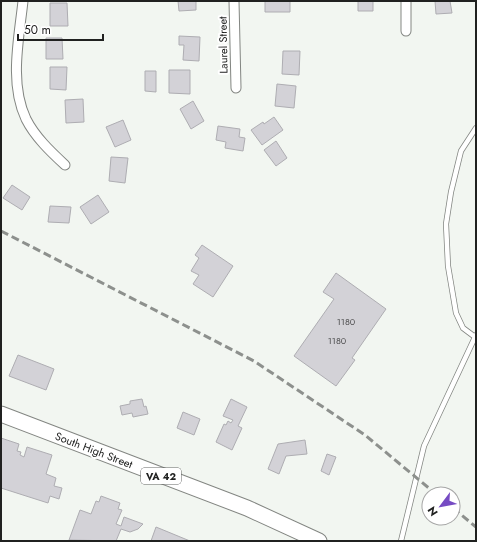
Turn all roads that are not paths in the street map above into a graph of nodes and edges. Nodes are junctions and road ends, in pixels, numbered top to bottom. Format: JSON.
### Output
{"nodes":[{"id":1,"x":22,"y":1,"type":"edge"},
{"id":2,"x":234,"y":1,"type":"edge"},
{"id":3,"x":406,"y":1,"type":"edge"},
{"id":4,"x":406,"y":32,"type":"dead end"},
{"id":5,"x":236,"y":88,"type":"dead end"},
{"id":6,"x":476,"y":128,"type":"edge"},
{"id":7,"x":65,"y":165,"type":"dead end"},
{"id":8,"x":476,"y":336,"type":"edge"},
{"id":9,"x":1,"y":414,"type":"edge"},
{"id":10,"x":320,"y":541,"type":"edge"},
{"id":11,"x":402,"y":541,"type":"edge"}],
"edges":[{"from":1,"to":7,"type":"street"},
{"from":2,"to":5,"type":"street","name":"Laurel Street"},
{"from":3,"to":4,"type":"street"},
{"from":6,"to":8,"type":"lane"},
{"from":8,"to":11,"type":"lane"},
{"from":9,"to":10,"type":"main road","name":"South High Street","number":"VA 42"}]}
